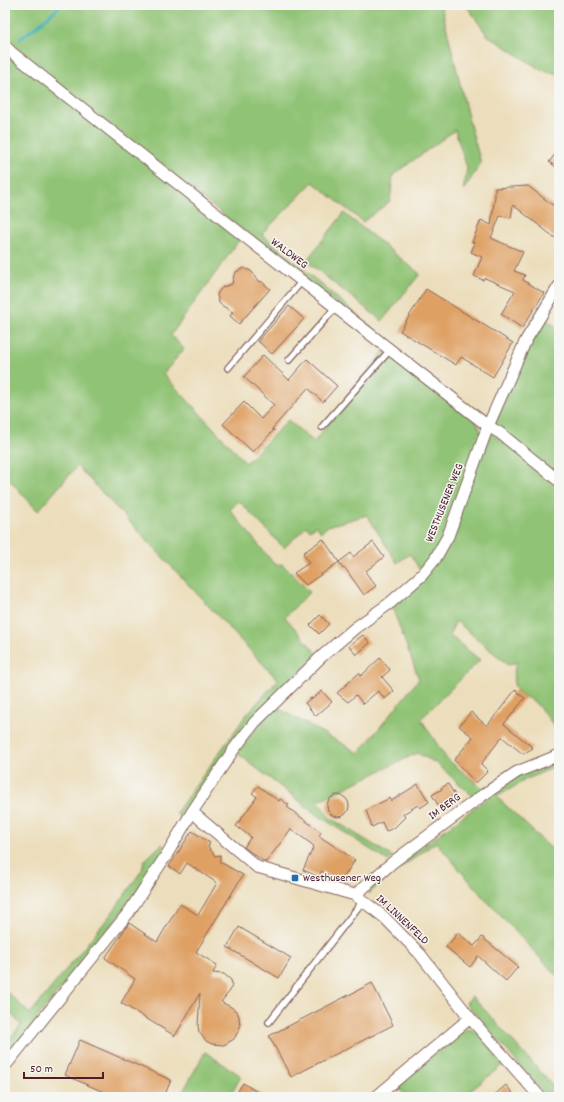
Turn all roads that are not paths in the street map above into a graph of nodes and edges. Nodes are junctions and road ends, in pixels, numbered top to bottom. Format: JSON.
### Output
{"nodes":[{"id":1,"x":5,"y":46,"type":"edge"},
{"id":2,"x":302,"y":280,"type":"junction"},
{"id":3,"x":559,"y":286,"type":"edge"},
{"id":4,"x":336,"y":307,"type":"junction"},
{"id":5,"x":390,"y":350,"type":"junction"},
{"id":6,"x":289,"y":360,"type":"dead end"},
{"id":7,"x":228,"y":368,"type":"dead end"},
{"id":8,"x":488,"y":426,"type":"junction"},
{"id":9,"x":322,"y":427,"type":"dead end"},
{"id":10,"x":559,"y":482,"type":"edge"},
{"id":11,"x":559,"y":755,"type":"edge"},
{"id":12,"x":192,"y":812,"type":"junction"},
{"id":13,"x":359,"y":898,"type":"junction"},
{"id":14,"x":470,"y":1018,"type":"junction"},
{"id":15,"x":269,"y":1022,"type":"dead end"},
{"id":16,"x":5,"y":1066,"type":"edge"},
{"id":17,"x":376,"y":1097,"type":"edge"},
{"id":18,"x":540,"y":1097,"type":"edge"}],
"edges":[{"from":1,"to":2,"type":"street","name":"WALDWEG"},
{"from":2,"to":4,"type":"street","name":"WALDWEG"},
{"from":2,"to":7,"type":"lane"},
{"from":3,"to":8,"type":"street","name":"WESTHUSENER WEG"},
{"from":4,"to":5,"type":"street","name":"WALDWEG"},
{"from":4,"to":6,"type":"lane"},
{"from":5,"to":8,"type":"street","name":"WALDWEG"},
{"from":5,"to":9,"type":"lane"},
{"from":8,"to":10,"type":"street","name":"WALDWEG"},
{"from":8,"to":12,"type":"street","name":"WESTHUSENER WEG"},
{"from":11,"to":13,"type":"street","name":"IM BERG"},
{"from":12,"to":13,"type":"street","name":"IM LINNENFELD"},
{"from":12,"to":16,"type":"street","name":"WESTHUSENER WEG"},
{"from":13,"to":14,"type":"street","name":"IM LINNENFELD"},
{"from":13,"to":15,"type":"lane"},
{"from":14,"to":17,"type":"street"},
{"from":14,"to":18,"type":"street","name":"IM LINNENFELD"}]}
